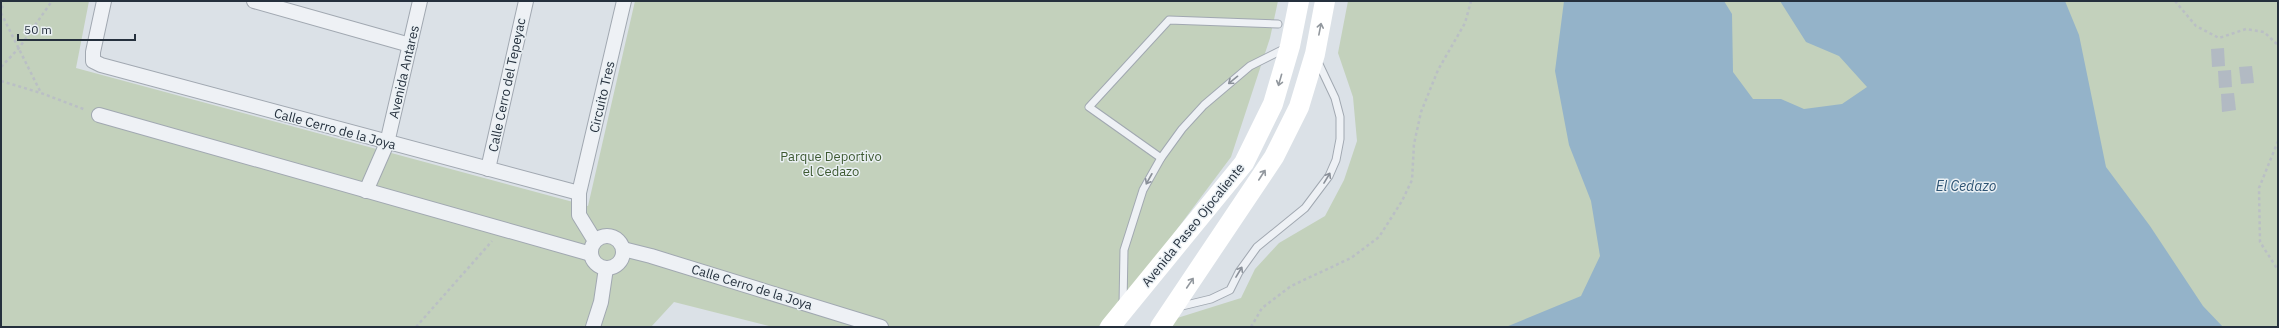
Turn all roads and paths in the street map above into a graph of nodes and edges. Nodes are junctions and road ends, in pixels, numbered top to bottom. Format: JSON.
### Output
{"nodes":[{"id":1,"x":52,"y":1,"type":"edge"},
{"id":2,"x":104,"y":1,"type":"edge"},
{"id":3,"x":254,"y":1,"type":"edge"},
{"id":4,"x":420,"y":1,"type":"edge"},
{"id":5,"x":526,"y":1,"type":"edge"},
{"id":6,"x":624,"y":1,"type":"edge"},
{"id":7,"x":1299,"y":1,"type":"edge"},
{"id":8,"x":1325,"y":1,"type":"edge"},
{"id":9,"x":1471,"y":1,"type":"edge"},
{"id":10,"x":2175,"y":1,"type":"edge"},
{"id":11,"x":1,"y":13,"type":"edge"},
{"id":12,"x":1278,"y":24,"type":"dead end"},
{"id":13,"x":410,"y":45,"type":"junction"},
{"id":14,"x":2278,"y":45,"type":"edge"},
{"id":15,"x":1290,"y":46,"type":"junction"},
{"id":16,"x":19,"y":48,"type":"junction"},
{"id":17,"x":1315,"y":54,"type":"junction"},
{"id":18,"x":1,"y":67,"type":"edge"},
{"id":19,"x":1,"y":81,"type":"edge"},
{"id":20,"x":41,"y":93,"type":"junction"},
{"id":21,"x":99,"y":115,"type":"joint"},
{"id":22,"x":2278,"y":141,"type":"edge"},
{"id":23,"x":387,"y":143,"type":"junction"},
{"id":24,"x":1161,"y":158,"type":"junction"},
{"id":25,"x":488,"y":169,"type":"junction"},
{"id":26,"x":366,"y":191,"type":"junction"},
{"id":27,"x":579,"y":193,"type":"junction"},
{"id":28,"x":502,"y":229,"type":"junction"},
{"id":29,"x":595,"y":241,"type":"junction"},
{"id":30,"x":623,"y":249,"type":"junction"},
{"id":31,"x":591,"y":254,"type":"junction"},
{"id":32,"x":606,"y":268,"type":"junction"},
{"id":33,"x":2278,"y":270,"type":"edge"},
{"id":34,"x":1172,"y":309,"type":"junction"},
{"id":35,"x":1117,"y":320,"type":"edge"},
{"id":36,"x":416,"y":327,"type":"edge"},
{"id":37,"x":593,"y":327,"type":"edge"},
{"id":38,"x":881,"y":327,"type":"edge"},
{"id":39,"x":1160,"y":327,"type":"edge"},
{"id":40,"x":1251,"y":327,"type":"edge"}],
"edges":[{"from":1,"to":16,"type":"path"},
{"from":2,"to":23,"type":"street","name":"Calle Cerro de la Joya"},
{"from":3,"to":13,"type":"street"},
{"from":4,"to":13,"type":"street","name":"Avenida Antares"},
{"from":5,"to":25,"type":"street","name":"Calle Cerro del Tepeyac"},
{"from":6,"to":27,"type":"street","name":"Circuito Tres"},
{"from":7,"to":15,"type":"main road","name":"Avenida Paseo Ojocaliente"},
{"from":17,"to":8,"type":"main road","name":"Avenida Paseo Ojocaliente","one_way":true},
{"from":9,"to":40,"type":"path"},
{"from":10,"to":14,"type":"path"},
{"from":11,"to":16,"type":"path"},
{"from":12,"to":24,"type":"lane"},
{"from":13,"to":23,"type":"street","name":"Avenida Antares"},
{"from":15,"to":24,"type":"lane","one_way":true},
{"from":15,"to":35,"type":"main road","name":"Avenida Paseo Ojocaliente","one_way":true},
{"from":16,"to":18,"type":"path"},
{"from":16,"to":20,"type":"path"},
{"from":34,"to":17,"type":"main road","name":"Avenida Paseo Ojocaliente","one_way":true},
{"from":34,"to":17,"type":"lane","one_way":true},
{"from":19,"to":20,"type":"path"},
{"from":20,"to":21,"type":"path"},
{"from":21,"to":26,"type":"street"},
{"from":22,"to":33,"type":"path"},
{"from":23,"to":25,"type":"street","name":"Calle Cerro de la Joya"},
{"from":23,"to":26,"type":"street","name":"Avenida Antares"},
{"from":24,"to":35,"type":"lane","one_way":true},
{"from":25,"to":27,"type":"street","name":"Calle Cerro de la Joya"},
{"from":26,"to":28,"type":"street"},
{"from":27,"to":29,"type":"street","name":"Circuito Tres"},
{"from":28,"to":31,"type":"street"},
{"from":28,"to":36,"type":"path"},
{"from":29,"to":30,"type":"street"},
{"from":29,"to":31,"type":"street"},
{"from":30,"to":32,"type":"street"},
{"from":30,"to":38,"type":"street","name":"Calle Cerro de la Joya"},
{"from":31,"to":32,"type":"street"},
{"from":32,"to":37,"type":"street"},
{"from":34,"to":39,"type":"main road","name":"Avenida Paseo Ojocaliente"}]}
